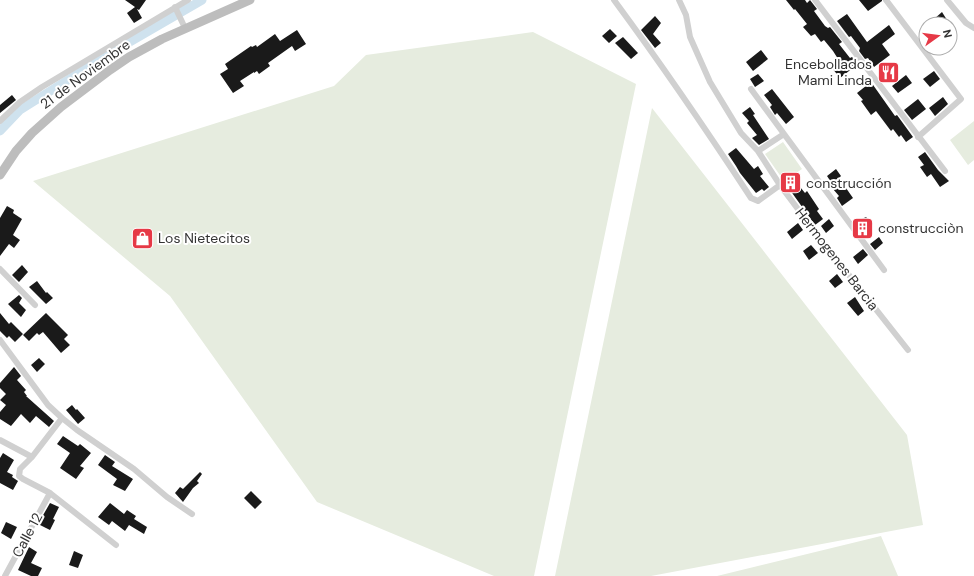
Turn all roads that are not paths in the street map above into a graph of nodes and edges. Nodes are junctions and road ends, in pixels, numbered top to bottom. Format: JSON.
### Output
{"nodes":[{"id":1,"x":188,"y":0,"type":"edge"},
{"id":2,"x":250,"y":0,"type":"edge"},
{"id":3,"x":614,"y":0,"type":"edge"},
{"id":4,"x":679,"y":0,"type":"edge"},
{"id":5,"x":815,"y":0,"type":"edge"},
{"id":6,"x":886,"y":0,"type":"edge"},
{"id":7,"x":947,"y":0,"type":"edge"},
{"id":8,"x":177,"y":10,"type":"junction"},
{"id":9,"x":183,"y":24,"type":"junction"},
{"id":10,"x":974,"y":28,"type":"edge"},
{"id":11,"x":750,"y":89,"type":"dead end"},
{"id":12,"x":0,"y":121,"type":"edge"},
{"id":13,"x":784,"y":134,"type":"junction"},
{"id":14,"x":918,"y":137,"type":"junction"},
{"id":15,"x":758,"y":152,"type":"junction"},
{"id":16,"x":945,"y":171,"type":"dead end"},
{"id":17,"x":0,"y":175,"type":"edge"},
{"id":18,"x":780,"y":185,"type":"junction"},
{"id":19,"x":0,"y":269,"type":"edge"},
{"id":20,"x":884,"y":270,"type":"dead end"},
{"id":21,"x":35,"y":305,"type":"dead end"},
{"id":22,"x":0,"y":340,"type":"edge"},
{"id":23,"x":908,"y":350,"type":"dead end"},
{"id":24,"x":62,"y":418,"type":"junction"},
{"id":25,"x":0,"y":440,"type":"edge"},
{"id":26,"x":32,"y":456,"type":"junction"},
{"id":27,"x":50,"y":493,"type":"junction"},
{"id":28,"x":192,"y":514,"type":"dead end"},
{"id":29,"x":116,"y":545,"type":"dead end"},
{"id":30,"x":5,"y":576,"type":"edge"}],
"edges":[{"from":1,"to":8,"type":"street"},
{"from":2,"to":9,"type":"street","name":"21 de Noviembre"},
{"from":3,"to":18,"type":"street"},
{"from":4,"to":15,"type":"street","name":"Hermogenes Barcia"},
{"from":5,"to":14,"type":"street"},
{"from":6,"to":14,"type":"street"},
{"from":7,"to":10,"type":"street"},
{"from":8,"to":9,"type":"street"},
{"from":8,"to":12,"type":"street"},
{"from":9,"to":17,"type":"street","name":"21 de Noviembre"},
{"from":11,"to":13,"type":"street"},
{"from":13,"to":15,"type":"street"},
{"from":13,"to":20,"type":"street"},
{"from":14,"to":16,"type":"street"},
{"from":15,"to":18,"type":"street","name":"Hermogenes Barcia"},
{"from":18,"to":23,"type":"street","name":"Hermogenes Barcia"},
{"from":19,"to":21,"type":"street"},
{"from":22,"to":24,"type":"street"},
{"from":24,"to":26,"type":"street"},
{"from":24,"to":28,"type":"street"},
{"from":25,"to":26,"type":"street"},
{"from":26,"to":27,"type":"street"},
{"from":27,"to":29,"type":"street"},
{"from":27,"to":30,"type":"street","name":"Calle 12"}]}
